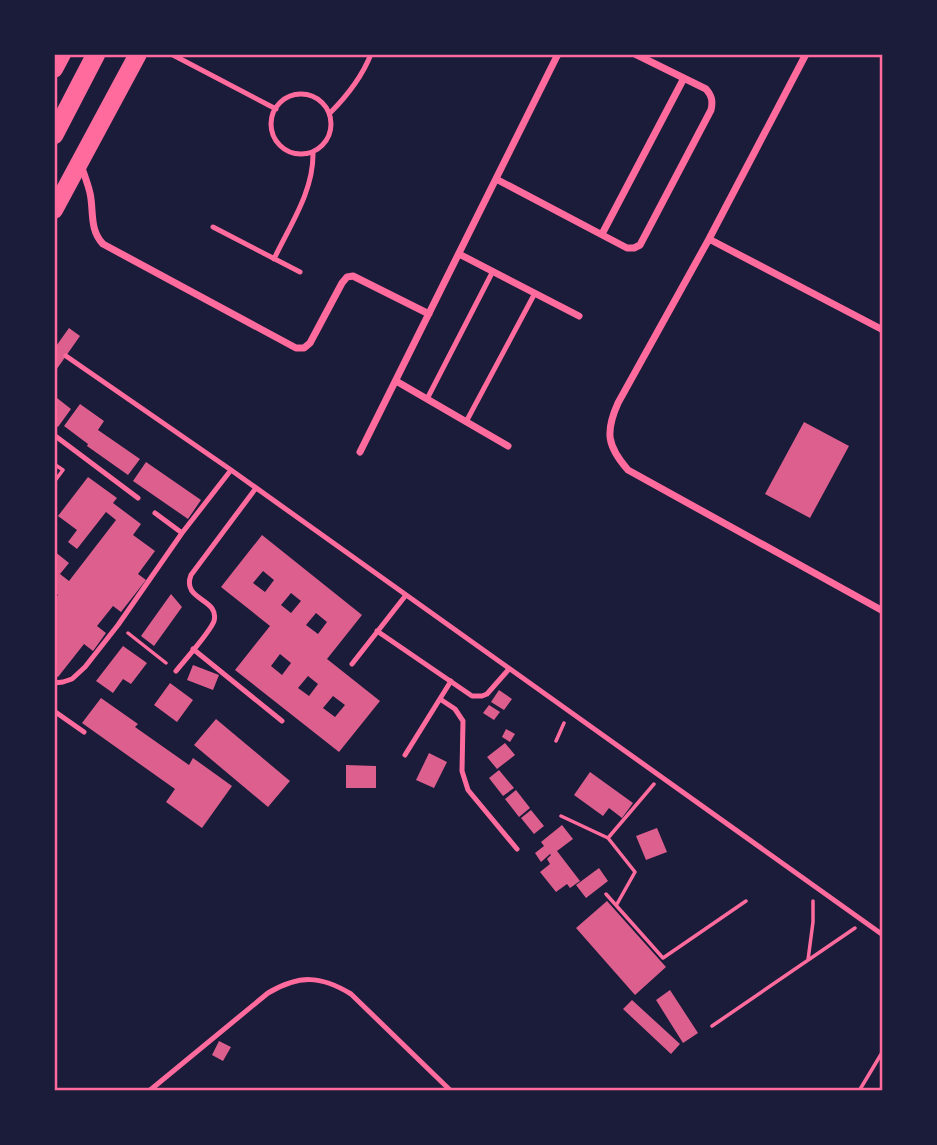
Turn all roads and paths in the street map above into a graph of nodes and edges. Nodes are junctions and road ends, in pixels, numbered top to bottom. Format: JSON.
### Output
{"nodes":[{"id":1,"x":62,"y":54,"type":"edge"},
{"id":2,"x":96,"y":54,"type":"edge"},
{"id":3,"x":138,"y":54,"type":"edge"},
{"id":4,"x":171,"y":54,"type":"edge"},
{"id":5,"x":371,"y":54,"type":"edge"},
{"id":6,"x":558,"y":54,"type":"edge"},
{"id":7,"x":635,"y":54,"type":"edge"},
{"id":8,"x":806,"y":54,"type":"edge"},
{"id":9,"x":54,"y":69,"type":"edge"},
{"id":10,"x":684,"y":78,"type":"junction"},
{"id":11,"x":276,"y":109,"type":"junction"},
{"id":12,"x":330,"y":113,"type":"junction"},
{"id":13,"x":54,"y":135,"type":"edge"},
{"id":14,"x":313,"y":152,"type":"junction"},
{"id":15,"x":79,"y":161,"type":"junction"},
{"id":16,"x":496,"y":179,"type":"junction"},
{"id":17,"x":54,"y":210,"type":"edge"},
{"id":18,"x":213,"y":227,"type":"dead end"},
{"id":19,"x":602,"y":234,"type":"junction"},
{"id":20,"x":709,"y":239,"type":"junction"},
{"id":21,"x":459,"y":254,"type":"junction"},
{"id":22,"x":274,"y":259,"type":"junction"},
{"id":23,"x":493,"y":271,"type":"junction"},
{"id":24,"x":300,"y":272,"type":"dead end"},
{"id":25,"x":536,"y":293,"type":"junction"},
{"id":26,"x":429,"y":314,"type":"junction"},
{"id":27,"x":579,"y":316,"type":"dead end"},
{"id":28,"x":883,"y":330,"type":"edge"},
{"id":29,"x":66,"y":356,"type":"dead end"},
{"id":30,"x":396,"y":381,"type":"junction"},
{"id":31,"x":427,"y":399,"type":"junction"},
{"id":32,"x":466,"y":422,"type":"junction"},
{"id":33,"x":54,"y":435,"type":"edge"},
{"id":34,"x":508,"y":446,"type":"dead end"},
{"id":35,"x":360,"y":452,"type":"dead end"},
{"id":36,"x":54,"y":464,"type":"edge"},
{"id":37,"x":231,"y":470,"type":"junction"},
{"id":38,"x":54,"y":482,"type":"edge"},
{"id":39,"x":256,"y":488,"type":"junction"},
{"id":40,"x":138,"y":498,"type":"dead end"},
{"id":41,"x":155,"y":513,"type":"dead end"},
{"id":42,"x":182,"y":533,"type":"junction"},
{"id":43,"x":406,"y":594,"type":"junction"},
{"id":44,"x":883,"y":611,"type":"edge"},
{"id":45,"x":118,"y":625,"type":"junction"},
{"id":46,"x":377,"y":631,"type":"junction"},
{"id":47,"x":193,"y":649,"type":"junction"},
{"id":48,"x":352,"y":664,"type":"dead end"},
{"id":49,"x":509,"y":669,"type":"junction"},
{"id":50,"x":176,"y":671,"type":"joint"},
{"id":51,"x":451,"y":681,"type":"junction"},
{"id":52,"x":54,"y":683,"type":"edge"},
{"id":53,"x":440,"y":699,"type":"junction"},
{"id":54,"x":54,"y":711,"type":"edge"},
{"id":55,"x":569,"y":711,"type":"junction"},
{"id":56,"x":282,"y":721,"type":"dead end"},
{"id":57,"x":84,"y":732,"type":"dead end"},
{"id":58,"x":556,"y":741,"type":"dead end"},
{"id":59,"x":405,"y":755,"type":"dead end"},
{"id":60,"x":660,"y":776,"type":"junction"},
{"id":61,"x":561,"y":816,"type":"dead end"},
{"id":62,"x":608,"y":838,"type":"junction"},
{"id":63,"x":517,"y":849,"type":"dead end"},
{"id":64,"x":813,"y":885,"type":"junction"},
{"id":65,"x":606,"y":894,"type":"dead end"},
{"id":66,"x":746,"y":901,"type":"dead end"},
{"id":67,"x":617,"y":904,"type":"junction"},
{"id":68,"x":864,"y":922,"type":"junction"},
{"id":69,"x":883,"y":935,"type":"edge"},
{"id":70,"x":808,"y":960,"type":"junction"},
{"id":71,"x":712,"y":1026,"type":"dead end"},
{"id":72,"x":883,"y":1051,"type":"edge"},
{"id":73,"x":149,"y":1091,"type":"edge"},
{"id":74,"x":451,"y":1091,"type":"edge"},
{"id":75,"x":859,"y":1091,"type":"edge"}],
"edges":[{"from":1,"to":9,"type":"highway"},
{"from":2,"to":13,"type":"highway"},
{"from":3,"to":15,"type":"highway"},
{"from":4,"to":11,"type":"lane"},
{"from":5,"to":12,"type":"lane"},
{"from":6,"to":16,"type":"street"},
{"from":7,"to":10,"type":"street"},
{"from":8,"to":20,"type":"street"},
{"from":10,"to":19,"type":"street"},
{"from":10,"to":19,"type":"street"},
{"from":11,"to":12,"type":"lane"},
{"from":11,"to":14,"type":"lane"},
{"from":12,"to":14,"type":"lane"},
{"from":14,"to":22,"type":"lane"},
{"from":15,"to":17,"type":"highway"},
{"from":15,"to":26,"type":"street"},
{"from":16,"to":19,"type":"street"},
{"from":16,"to":21,"type":"street"},
{"from":18,"to":22,"type":"lane"},
{"from":20,"to":28,"type":"street"},
{"from":20,"to":44,"type":"street"},
{"from":21,"to":23,"type":"street"},
{"from":21,"to":26,"type":"street"},
{"from":22,"to":24,"type":"lane"},
{"from":23,"to":25,"type":"street"},
{"from":23,"to":31,"type":"lane"},
{"from":25,"to":27,"type":"street"},
{"from":25,"to":32,"type":"lane"},
{"from":26,"to":30,"type":"street"},
{"from":29,"to":37,"type":"lane"},
{"from":30,"to":31,"type":"street"},
{"from":30,"to":35,"type":"street"},
{"from":31,"to":32,"type":"street"},
{"from":32,"to":34,"type":"street"},
{"from":33,"to":40,"type":"lane"},
{"from":36,"to":38,"type":"path"},
{"from":37,"to":39,"type":"lane"},
{"from":37,"to":42,"type":"lane"},
{"from":39,"to":43,"type":"lane"},
{"from":39,"to":47,"type":"lane"},
{"from":41,"to":42,"type":"lane"},
{"from":42,"to":45,"type":"lane"},
{"from":43,"to":46,"type":"lane"},
{"from":43,"to":49,"type":"lane"},
{"from":45,"to":50,"type":"path"},
{"from":45,"to":52,"type":"lane"},
{"from":46,"to":48,"type":"lane"},
{"from":46,"to":51,"type":"lane"},
{"from":47,"to":50,"type":"lane"},
{"from":47,"to":56,"type":"lane"},
{"from":49,"to":51,"type":"lane"},
{"from":49,"to":55,"type":"lane"},
{"from":51,"to":53,"type":"lane"},
{"from":53,"to":59,"type":"lane"},
{"from":53,"to":63,"type":"lane"},
{"from":54,"to":57,"type":"lane"},
{"from":55,"to":58,"type":"path"},
{"from":55,"to":60,"type":"lane"},
{"from":60,"to":62,"type":"path"},
{"from":60,"to":64,"type":"lane"},
{"from":61,"to":62,"type":"path"},
{"from":62,"to":67,"type":"path"},
{"from":64,"to":68,"type":"lane"},
{"from":64,"to":70,"type":"path"},
{"from":65,"to":67,"type":"path"},
{"from":66,"to":67,"type":"path"},
{"from":68,"to":69,"type":"lane"},
{"from":68,"to":70,"type":"path"},
{"from":70,"to":71,"type":"path"},
{"from":72,"to":75,"type":"path"},
{"from":73,"to":74,"type":"lane"}]}
